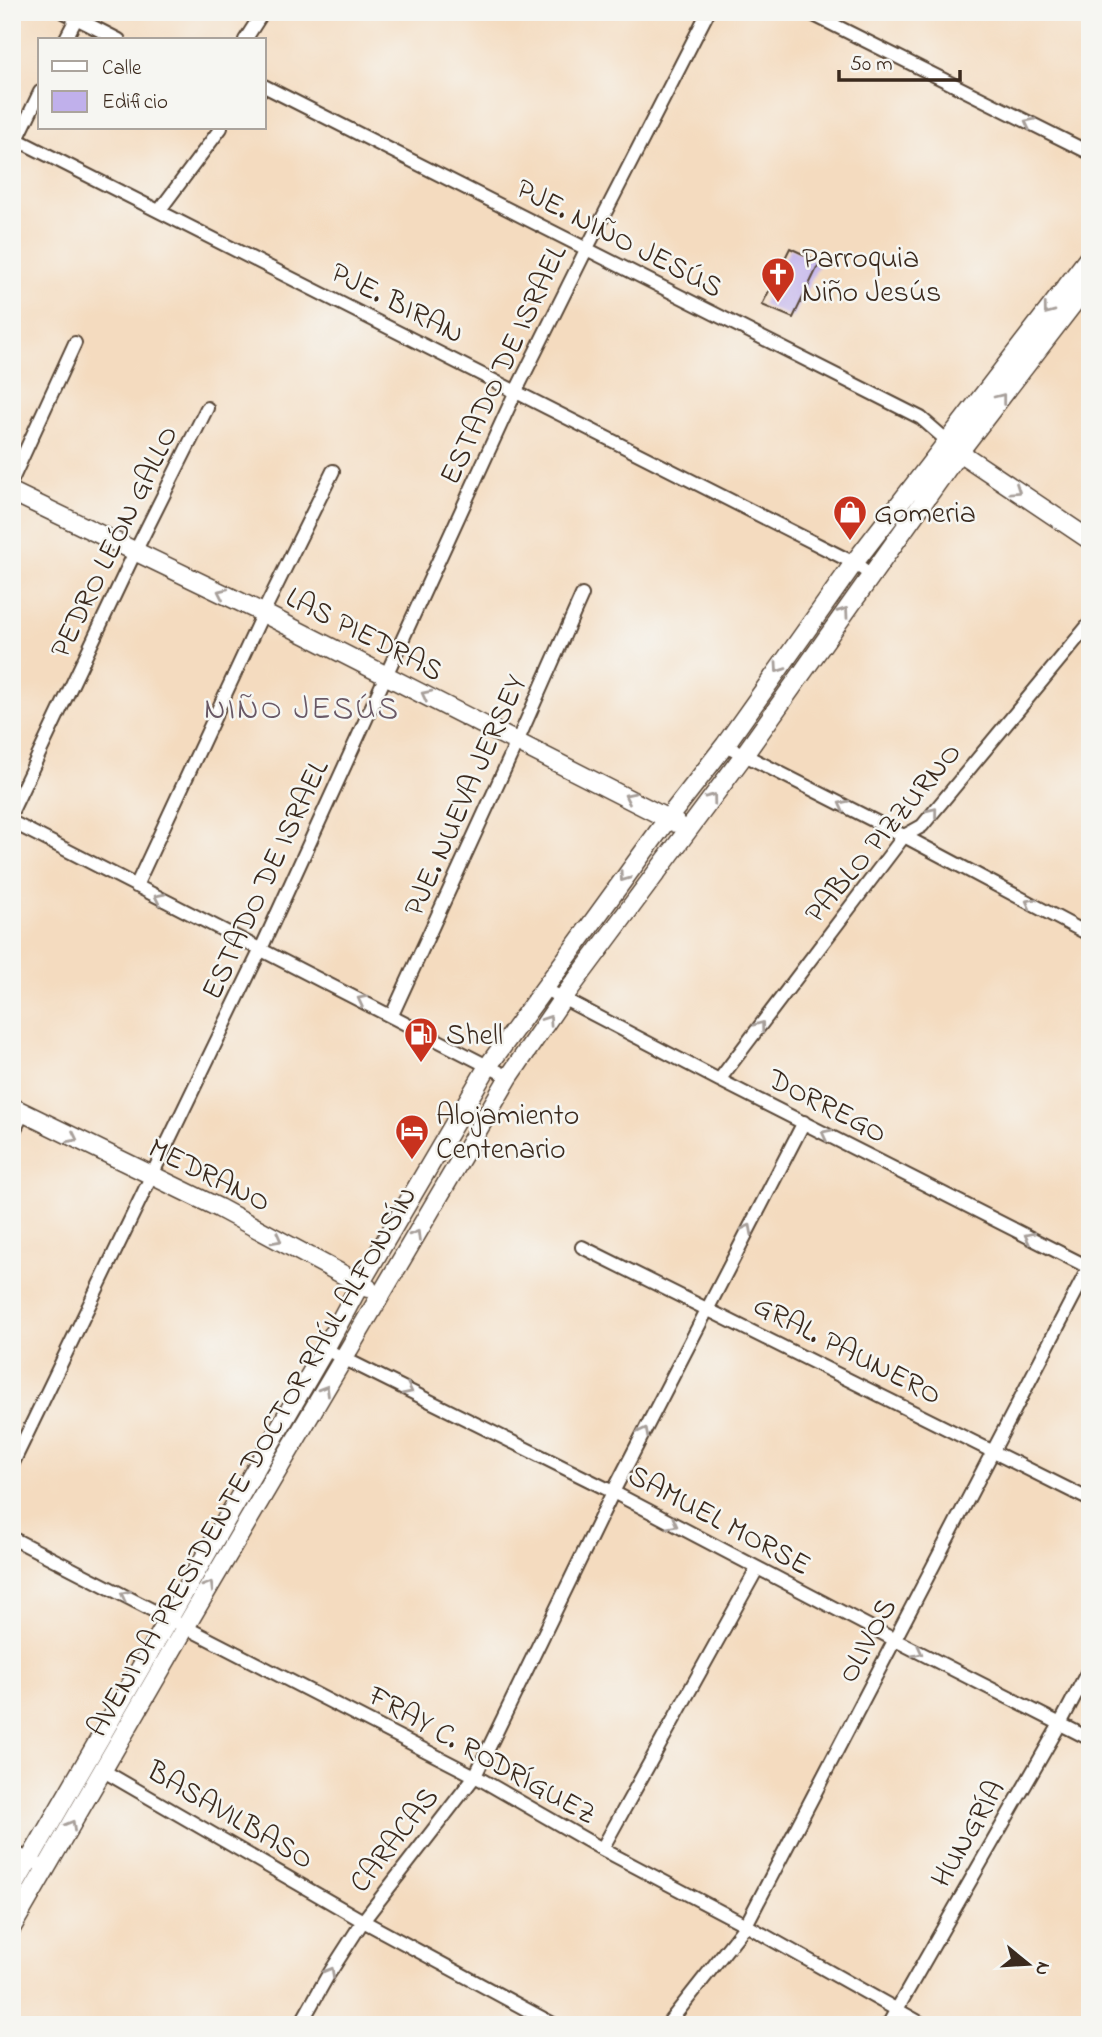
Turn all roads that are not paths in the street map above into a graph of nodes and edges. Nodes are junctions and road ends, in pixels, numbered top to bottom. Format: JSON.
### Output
{"nodes":[{"id":1,"x":263,"y":12,"type":"edge"},
{"id":2,"x":708,"y":12,"type":"edge"},
{"id":3,"x":808,"y":12,"type":"edge"},
{"id":4,"x":70,"y":16,"type":"edge"},
{"id":5,"x":65,"y":38,"type":"edge"},
{"id":6,"x":115,"y":38,"type":"edge"},
{"id":7,"x":246,"y":38,"type":"edge"},
{"id":8,"x":266,"y":87,"type":"edge"},
{"id":9,"x":38,"y":96,"type":"edge"},
{"id":10,"x":220,"y":130,"type":"edge"},
{"id":11,"x":14,"y":142,"type":"edge"},
{"id":12,"x":1090,"y":153,"type":"edge"},
{"id":13,"x":159,"y":211,"type":"junction"},
{"id":14,"x":586,"y":250,"type":"junction"},
{"id":15,"x":1090,"y":256,"type":"edge"},
{"id":16,"x":1090,"y":282,"type":"edge"},
{"id":17,"x":75,"y":343,"type":"dead end"},
{"id":18,"x":516,"y":391,"type":"junction"},
{"id":19,"x":206,"y":408,"type":"dead end"},
{"id":20,"x":954,"y":447,"type":"junction"},
{"id":21,"x":333,"y":471,"type":"dead end"},
{"id":22,"x":12,"y":480,"type":"edge"},
{"id":23,"x":12,"y":492,"type":"edge"},
{"id":24,"x":1090,"y":540,"type":"edge"},
{"id":25,"x":135,"y":552,"type":"junction"},
{"id":26,"x":854,"y":563,"type":"junction"},
{"id":27,"x":870,"y":574,"type":"junction"},
{"id":28,"x":582,"y":595,"type":"dead end"},
{"id":29,"x":263,"y":613,"type":"junction"},
{"id":30,"x":1090,"y":622,"type":"edge"},
{"id":31,"x":387,"y":675,"type":"junction"},
{"id":32,"x":517,"y":742,"type":"junction"},
{"id":33,"x":724,"y":745,"type":"junction"},
{"id":34,"x":744,"y":755,"type":"junction"},
{"id":35,"x":12,"y":811,"type":"edge"},
{"id":36,"x":668,"y":817,"type":"junction"},
{"id":37,"x":12,"y":822,"type":"edge"},
{"id":38,"x":688,"y":831,"type":"junction"},
{"id":39,"x":904,"y":836,"type":"junction"},
{"id":40,"x":136,"y":886,"type":"junction"},
{"id":41,"x":1090,"y":935,"type":"edge"},
{"id":42,"x":261,"y":949,"type":"junction"},
{"id":43,"x":543,"y":988,"type":"junction"},
{"id":44,"x":563,"y":998,"type":"junction"},
{"id":45,"x":392,"y":1015,"type":"junction"},
{"id":46,"x":488,"y":1066,"type":"junction"},
{"id":47,"x":509,"y":1077,"type":"junction"},
{"id":48,"x":719,"y":1080,"type":"junction"},
{"id":49,"x":18,"y":1110,"type":"edge"},
{"id":50,"x":804,"y":1122,"type":"junction"},
{"id":51,"x":12,"y":1135,"type":"edge"},
{"id":52,"x":153,"y":1177,"type":"junction"},
{"id":53,"x":582,"y":1247,"type":"dead end"},
{"id":54,"x":1089,"y":1267,"type":"edge"},
{"id":55,"x":360,"y":1283,"type":"junction"},
{"id":56,"x":381,"y":1294,"type":"junction"},
{"id":57,"x":708,"y":1308,"type":"junction"},
{"id":58,"x":325,"y":1349,"type":"junction"},
{"id":59,"x":344,"y":1358,"type":"junction"},
{"id":60,"x":994,"y":1452,"type":"junction"},
{"id":61,"x":12,"y":1465,"type":"edge"},
{"id":62,"x":613,"y":1492,"type":"junction"},
{"id":63,"x":1090,"y":1500,"type":"edge"},
{"id":64,"x":12,"y":1538,"type":"edge"},
{"id":65,"x":757,"y":1569,"type":"junction"},
{"id":66,"x":168,"y":1617,"type":"junction"},
{"id":67,"x":186,"y":1626,"type":"junction"},
{"id":68,"x":895,"y":1640,"type":"junction"},
{"id":69,"x":1090,"y":1667,"type":"edge"},
{"id":70,"x":1060,"y":1724,"type":"junction"},
{"id":71,"x":1090,"y":1739,"type":"edge"},
{"id":72,"x":102,"y":1770,"type":"junction"},
{"id":73,"x":475,"y":1776,"type":"junction"},
{"id":74,"x":601,"y":1849,"type":"junction"},
{"id":75,"x":12,"y":1852,"type":"edge"},
{"id":76,"x":29,"y":1860,"type":"junction"},
{"id":77,"x":46,"y":1868,"type":"junction"},
{"id":78,"x":12,"y":1890,"type":"edge"},
{"id":79,"x":363,"y":1921,"type":"junction"},
{"id":80,"x":746,"y":1926,"type":"junction"},
{"id":81,"x":12,"y":1927,"type":"edge"},
{"id":82,"x":897,"y":2010,"type":"junction"},
{"id":83,"x":300,"y":2025,"type":"edge"},
{"id":84,"x":555,"y":2025,"type":"edge"},
{"id":85,"x":667,"y":2025,"type":"edge"},
{"id":86,"x":888,"y":2025,"type":"edge"},
{"id":87,"x":925,"y":2025,"type":"edge"}],
"edges":[{"from":1,"to":7,"type":"street"},
{"from":2,"to":14,"type":"street","name":"ESTADO DE ISRAEL"},
{"from":12,"to":3,"type":"street","one_way":true},
{"from":4,"to":5,"type":"street"},
{"from":4,"to":6,"type":"street"},
{"from":8,"to":14,"type":"street","name":"PJE. NIÑO JESÚS"},
{"from":9,"to":11,"type":"street"},
{"from":10,"to":13,"type":"street"},
{"from":11,"to":13,"type":"street","name":"PJE. BIRAN"},
{"from":13,"to":18,"type":"street","name":"PJE. BIRAN"},
{"from":14,"to":18,"type":"street","name":"ESTADO DE ISRAEL"},
{"from":14,"to":20,"type":"street","name":"PJE. NIÑO JESÚS"},
{"from":15,"to":20,"type":"main road","name":"AVENIDA PRESIDENTE DOCTOR RAÚL ALFONSÍN","one_way":true},
{"from":20,"to":16,"type":"main road","name":"AVENIDA PRESIDENTE DOCTOR RAÚL ALFONSÍN","one_way":true},
{"from":17,"to":22,"type":"street"},
{"from":18,"to":26,"type":"street","name":"PJE. BIRAN"},
{"from":18,"to":31,"type":"street","name":"ESTADO DE ISRAEL"},
{"from":19,"to":25,"type":"street","name":"PEDRO LEÓN GALLO"},
{"from":20,"to":24,"type":"main road","one_way":true},
{"from":20,"to":26,"type":"main road","name":"AVENIDA PRESIDENTE DOCTOR RAÚL ALFONSÍN"},
{"from":20,"to":27,"type":"main road","name":"AVENIDA PRESIDENTE DOCTOR RAÚL ALFONSÍN"},
{"from":21,"to":29,"type":"street"},
{"from":23,"to":25,"type":"main road","name":"LAS PIEDRAS"},
{"from":29,"to":25,"type":"main road","name":"LAS PIEDRAS","one_way":true},
{"from":25,"to":35,"type":"street","name":"PEDRO LEÓN GALLO"},
{"from":26,"to":27,"type":"street","name":"PJE. BIRAN"},
{"from":26,"to":33,"type":"main road","name":"AVENIDA PRESIDENTE DOCTOR RAÚL ALFONSÍN","one_way":true},
{"from":34,"to":27,"type":"main road","name":"AVENIDA PRESIDENTE DOCTOR RAÚL ALFONSÍN","one_way":true},
{"from":28,"to":32,"type":"street","name":"PJE. NUEVA JERSEY"},
{"from":29,"to":31,"type":"main road","name":"LAS PIEDRAS"},
{"from":29,"to":40,"type":"street"},
{"from":39,"to":30,"type":"street","name":"PABLO PIZZURNO","one_way":true},
{"from":32,"to":31,"type":"main road","name":"LAS PIEDRAS","one_way":true},
{"from":31,"to":42,"type":"street","name":"ESTADO DE ISRAEL"},
{"from":36,"to":32,"type":"main road","name":"LAS PIEDRAS","one_way":true},
{"from":32,"to":45,"type":"street","name":"PJE. NUEVA JERSEY"},
{"from":33,"to":34,"type":"street"},
{"from":33,"to":36,"type":"main road","name":"AVENIDA PRESIDENTE DOCTOR RAÚL ALFONSÍN"},
{"from":38,"to":34,"type":"main road","name":"AVENIDA PRESIDENTE DOCTOR RAÚL ALFONSÍN","one_way":true},
{"from":39,"to":34,"type":"street","one_way":true},
{"from":36,"to":38,"type":"main road","name":"LAS PIEDRAS"},
{"from":36,"to":43,"type":"main road","name":"AVENIDA PRESIDENTE DOCTOR RAÚL ALFONSÍN","one_way":true},
{"from":37,"to":40,"type":"street"},
{"from":38,"to":44,"type":"main road","name":"AVENIDA PRESIDENTE DOCTOR RAÚL ALFONSÍN"},
{"from":41,"to":39,"type":"street","one_way":true},
{"from":48,"to":39,"type":"street","name":"PABLO PIZZURNO","one_way":true},
{"from":42,"to":40,"type":"street","one_way":true},
{"from":45,"to":42,"type":"street","one_way":true},
{"from":42,"to":52,"type":"street","name":"ESTADO DE ISRAEL"},
{"from":43,"to":44,"type":"street","name":"DORREGO"},
{"from":43,"to":46,"type":"main road","name":"AVENIDA PRESIDENTE DOCTOR RAÚL ALFONSÍN"},
{"from":47,"to":44,"type":"main road","name":"AVENIDA PRESIDENTE DOCTOR RAÚL ALFONSÍN","one_way":true},
{"from":44,"to":48,"type":"street","name":"DORREGO"},
{"from":45,"to":46,"type":"street"},
{"from":46,"to":47,"type":"street"},
{"from":46,"to":55,"type":"main road","name":"AVENIDA PRESIDENTE DOCTOR RAÚL ALFONSÍN"},
{"from":56,"to":47,"type":"main road","name":"AVENIDA PRESIDENTE DOCTOR RAÚL ALFONSÍN","one_way":true},
{"from":48,"to":50,"type":"street","name":"DORREGO"},
{"from":49,"to":51,"type":"street"},
{"from":49,"to":52,"type":"main road","name":"MEDRANO","one_way":true},
{"from":54,"to":50,"type":"street","name":"DORREGO","one_way":true},
{"from":57,"to":50,"type":"street","one_way":true},
{"from":52,"to":55,"type":"main road","name":"MEDRANO","one_way":true},
{"from":52,"to":61,"type":"street","name":"ESTADO DE ISRAEL"},
{"from":53,"to":57,"type":"street","name":"GRAL. PAUNERO"},
{"from":54,"to":60,"type":"street","name":"OLIVOS"},
{"from":55,"to":56,"type":"main road","name":"MEDRANO"},
{"from":55,"to":58,"type":"main road","name":"AVENIDA PRESIDENTE DOCTOR RAÚL ALFONSÍN"},
{"from":56,"to":59,"type":"main road","name":"AVENIDA PRESIDENTE DOCTOR RAÚL ALFONSÍN"},
{"from":57,"to":60,"type":"street","name":"GRAL. PAUNERO"},
{"from":62,"to":57,"type":"street","one_way":true},
{"from":58,"to":59,"type":"street","name":"SAMUEL MORSE"},
{"from":58,"to":66,"type":"main road","name":"AVENIDA PRESIDENTE DOCTOR RAÚL ALFONSÍN"},
{"from":59,"to":62,"type":"street","name":"SAMUEL MORSE","one_way":true},
{"from":67,"to":59,"type":"main road","name":"AVENIDA PRESIDENTE DOCTOR RAÚL ALFONSÍN","one_way":true},
{"from":60,"to":63,"type":"street","name":"GRAL. PAUNERO"},
{"from":60,"to":68,"type":"street","name":"OLIVOS"},
{"from":62,"to":65,"type":"street","name":"SAMUEL MORSE","one_way":true},
{"from":62,"to":73,"type":"street","name":"CARACAS"},
{"from":66,"to":64,"type":"street","name":"FRAY C. RODRÍGUEZ","one_way":true},
{"from":65,"to":68,"type":"street","name":"SAMUEL MORSE"},
{"from":65,"to":74,"type":"street"},
{"from":66,"to":67,"type":"street","name":"FRAY C. RODRÍGUEZ"},
{"from":66,"to":76,"type":"main road","name":"AVENIDA PRESIDENTE DOCTOR RAÚL ALFONSÍN"},
{"from":67,"to":72,"type":"main road","name":"AVENIDA PRESIDENTE DOCTOR RAÚL ALFONSÍN"},
{"from":67,"to":73,"type":"street","name":"FRAY C. RODRÍGUEZ"},
{"from":68,"to":70,"type":"street","name":"SAMUEL MORSE","one_way":true},
{"from":68,"to":80,"type":"street","name":"OLIVOS"},
{"from":69,"to":70,"type":"street","name":"HUNGRÍA"},
{"from":70,"to":71,"type":"street","name":"SAMUEL MORSE"},
{"from":70,"to":82,"type":"street","name":"HUNGRÍA"},
{"from":77,"to":72,"type":"main road","name":"AVENIDA PRESIDENTE DOCTOR RAÚL ALFONSÍN","one_way":true},
{"from":72,"to":79,"type":"street","name":"BASAVILBASO"},
{"from":73,"to":74,"type":"street","name":"FRAY C. RODRÍGUEZ"},
{"from":73,"to":79,"type":"street","name":"CARACAS"},
{"from":74,"to":80,"type":"street","name":"FRAY C. RODRÍGUEZ"},
{"from":75,"to":76,"type":"street"},
{"from":76,"to":77,"type":"street"},
{"from":76,"to":78,"type":"main road","name":"AVENIDA PRESIDENTE DOCTOR RAÚL ALFONSÍN"},
{"from":77,"to":81,"type":"main road","name":"AVENIDA PRESIDENTE DOCTOR RAÚL ALFONSÍN"},
{"from":83,"to":79,"type":"street","name":"CARACAS","one_way":true},
{"from":79,"to":84,"type":"street","name":"BASAVILBASO"},
{"from":80,"to":82,"type":"street","name":"FRAY C. RODRÍGUEZ"},
{"from":80,"to":85,"type":"street","name":"OLIVOS"},
{"from":82,"to":86,"type":"street","name":"HUNGRÍA"},
{"from":82,"to":87,"type":"street","name":"FRAY C. RODRÍGUEZ"}]}
